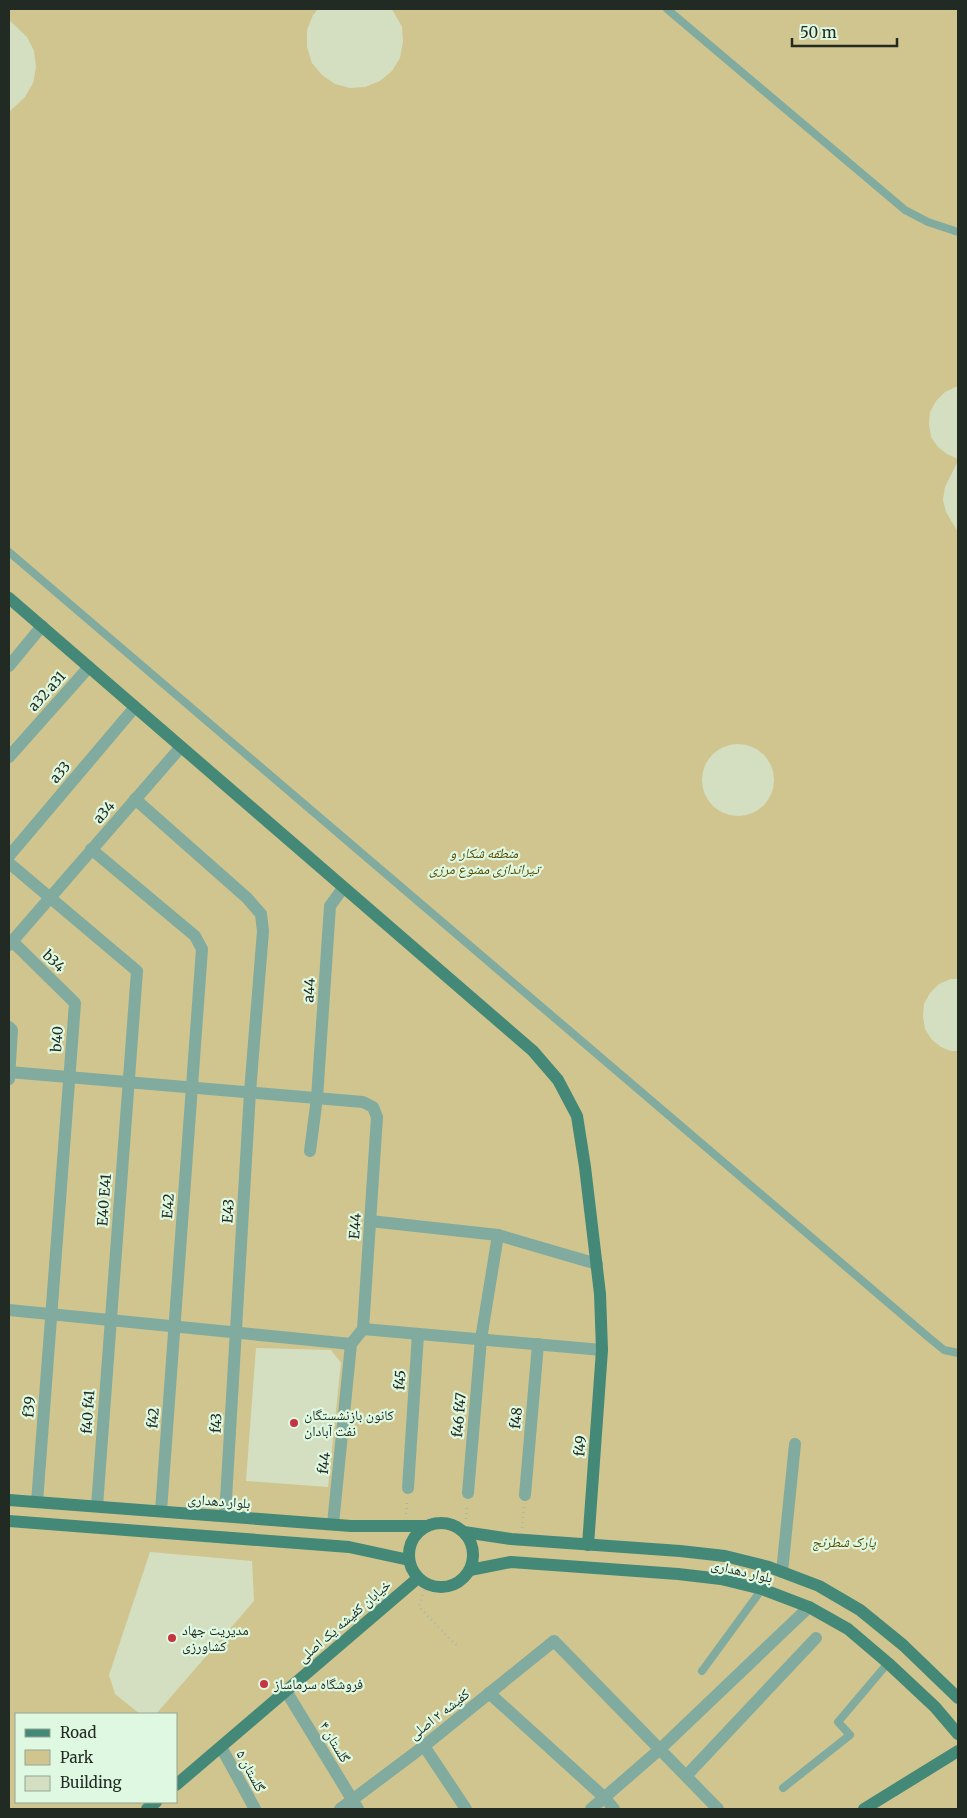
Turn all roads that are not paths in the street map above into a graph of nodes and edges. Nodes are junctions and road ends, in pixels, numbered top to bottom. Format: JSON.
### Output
{"nodes":[{"id":1,"x":667,"y":9,"type":"edge"},
{"id":2,"x":958,"y":232,"type":"edge"},
{"id":3,"x":9,"y":552,"type":"edge"},
{"id":4,"x":9,"y":598,"type":"edge"},
{"id":5,"x":42,"y":626,"type":"junction"},
{"id":6,"x":9,"y":666,"type":"edge"},
{"id":7,"x":89,"y":667,"type":"junction"},
{"id":8,"x":135,"y":707,"type":"junction"},
{"id":9,"x":180,"y":748,"type":"junction"},
{"id":10,"x":9,"y":757,"type":"edge"},
{"id":11,"x":135,"y":799,"type":"junction"},
{"id":12,"x":91,"y":849,"type":"junction"},
{"id":13,"x":9,"y":856,"type":"edge"},
{"id":14,"x":9,"y":862,"type":"edge"},
{"id":15,"x":343,"y":888,"type":"junction"},
{"id":16,"x":49,"y":897,"type":"junction"},
{"id":17,"x":10,"y":943,"type":"edge"},
{"id":18,"x":75,"y":1003,"type":"joint"},
{"id":19,"x":9,"y":1027,"type":"edge"},
{"id":20,"x":9,"y":1072,"type":"edge"},
{"id":21,"x":70,"y":1077,"type":"junction"},
{"id":22,"x":9,"y":1079,"type":"edge"},
{"id":23,"x":128,"y":1082,"type":"junction"},
{"id":24,"x":192,"y":1087,"type":"junction"},
{"id":25,"x":250,"y":1092,"type":"junction"},
{"id":26,"x":317,"y":1098,"type":"junction"},
{"id":27,"x":310,"y":1151,"type":"dead end"},
{"id":28,"x":370,"y":1221,"type":"junction"},
{"id":29,"x":498,"y":1235,"type":"junction"},
{"id":30,"x":597,"y":1264,"type":"junction"},
{"id":31,"x":9,"y":1310,"type":"edge"},
{"id":32,"x":51,"y":1314,"type":"junction"},
{"id":33,"x":110,"y":1320,"type":"junction"},
{"id":34,"x":174,"y":1326,"type":"junction"},
{"id":35,"x":363,"y":1329,"type":"junction"},
{"id":36,"x":236,"y":1332,"type":"junction"},
{"id":37,"x":418,"y":1334,"type":"junction"},
{"id":38,"x":481,"y":1339,"type":"junction"},
{"id":39,"x":351,"y":1344,"type":"junction"},
{"id":40,"x":538,"y":1344,"type":"junction"},
{"id":41,"x":602,"y":1350,"type":"junction"},
{"id":42,"x":958,"y":1353,"type":"edge"},
{"id":43,"x":796,"y":1444,"type":"dead end"},
{"id":44,"x":408,"y":1488,"type":"road end"},
{"id":45,"x":468,"y":1493,"type":"road end"},
{"id":46,"x":525,"y":1495,"type":"road end"},
{"id":47,"x":9,"y":1500,"type":"edge"},
{"id":48,"x":37,"y":1502,"type":"junction"},
{"id":49,"x":97,"y":1506,"type":"junction"},
{"id":50,"x":161,"y":1511,"type":"junction"},
{"id":51,"x":225,"y":1516,"type":"junction"},
{"id":52,"x":9,"y":1521,"type":"edge"},
{"id":53,"x":333,"y":1524,"type":"junction"},
{"id":54,"x":427,"y":1526,"type":"junction"},
{"id":55,"x":464,"y":1532,"type":"junction"},
{"id":56,"x":588,"y":1545,"type":"junction"},
{"id":57,"x":409,"y":1560,"type":"junction"},
{"id":58,"x":470,"y":1570,"type":"junction"},
{"id":59,"x":782,"y":1572,"type":"junction"},
{"id":60,"x":422,"y":1581,"type":"junction"},
{"id":61,"x":762,"y":1589,"type":"junction"},
{"id":62,"x":809,"y":1607,"type":"junction"},
{"id":63,"x":816,"y":1638,"type":"dead end"},
{"id":64,"x":888,"y":1663,"type":"junction"},
{"id":65,"x":702,"y":1671,"type":"dead end"},
{"id":66,"x":286,"y":1691,"type":"junction"},
{"id":67,"x":490,"y":1693,"type":"junction"},
{"id":68,"x":958,"y":1698,"type":"edge"},
{"id":69,"x":958,"y":1734,"type":"edge"},
{"id":70,"x":424,"y":1746,"type":"junction"},
{"id":71,"x":221,"y":1747,"type":"junction"},
{"id":72,"x":659,"y":1750,"type":"junction"},
{"id":73,"x":958,"y":1751,"type":"edge"},
{"id":74,"x":686,"y":1776,"type":"junction"},
{"id":75,"x":178,"y":1783,"type":"edge"},
{"id":76,"x":783,"y":1788,"type":"dead end"},
{"id":77,"x":605,"y":1798,"type":"junction"},
{"id":78,"x":355,"y":1804,"type":"edge"},
{"id":79,"x":255,"y":1809,"type":"edge"},
{"id":80,"x":340,"y":1809,"type":"edge"},
{"id":81,"x":466,"y":1809,"type":"edge"},
{"id":82,"x":591,"y":1809,"type":"edge"},
{"id":83,"x":614,"y":1809,"type":"edge"},
{"id":84,"x":718,"y":1809,"type":"edge"},
{"id":85,"x":864,"y":1809,"type":"edge"}],
"edges":[{"from":1,"to":2,"type":"lane"},
{"from":3,"to":42,"type":"lane"},
{"from":4,"to":5,"type":"main road","name":"f49"},
{"from":5,"to":6,"type":"street"},
{"from":5,"to":7,"type":"main road","name":"f49"},
{"from":7,"to":8,"type":"main road","name":"f49"},
{"from":7,"to":10,"type":"street","name":"a32 a31"},
{"from":8,"to":9,"type":"main road","name":"f49"},
{"from":8,"to":13,"type":"street","name":"a33"},
{"from":9,"to":11,"type":"street","name":"a34"},
{"from":9,"to":15,"type":"main road","name":"f49"},
{"from":11,"to":12,"type":"street","name":"a34"},
{"from":11,"to":25,"type":"street","name":"E43"},
{"from":12,"to":16,"type":"street","name":"a34"},
{"from":12,"to":24,"type":"street","name":"E42"},
{"from":14,"to":16,"type":"street"},
{"from":15,"to":26,"type":"street","name":"a44"},
{"from":15,"to":30,"type":"main road","name":"f49"},
{"from":16,"to":17,"type":"street","name":"b34"},
{"from":16,"to":23,"type":"street","name":"E40 E41"},
{"from":17,"to":18,"type":"street","name":"b34"},
{"from":18,"to":21,"type":"street","name":"b40"},
{"from":19,"to":20,"type":"street"},
{"from":20,"to":21,"type":"street"},
{"from":20,"to":22,"type":"street"},
{"from":21,"to":23,"type":"street"},
{"from":21,"to":32,"type":"street","name":"b40"},
{"from":23,"to":24,"type":"street"},
{"from":23,"to":33,"type":"street","name":"E40 E41"},
{"from":24,"to":25,"type":"street"},
{"from":24,"to":34,"type":"street","name":"E42"},
{"from":25,"to":26,"type":"street"},
{"from":25,"to":36,"type":"street","name":"E43"},
{"from":26,"to":27,"type":"street","name":"a44"},
{"from":26,"to":28,"type":"street","name":"E44"},
{"from":28,"to":29,"type":"street"},
{"from":28,"to":35,"type":"street","name":"E44"},
{"from":29,"to":30,"type":"street"},
{"from":29,"to":38,"type":"street","name":"f46 f47"},
{"from":30,"to":41,"type":"main road","name":"f49"},
{"from":31,"to":32,"type":"street"},
{"from":32,"to":33,"type":"street"},
{"from":32,"to":48,"type":"street","name":"f39"},
{"from":33,"to":34,"type":"street"},
{"from":33,"to":49,"type":"street","name":"f40 f41"},
{"from":34,"to":36,"type":"street"},
{"from":34,"to":50,"type":"street","name":"f42"},
{"from":35,"to":37,"type":"street"},
{"from":35,"to":39,"type":"street"},
{"from":36,"to":39,"type":"street"},
{"from":36,"to":51,"type":"street","name":"f43"},
{"from":37,"to":38,"type":"street"},
{"from":37,"to":44,"type":"street","name":"f45"},
{"from":38,"to":40,"type":"street"},
{"from":38,"to":45,"type":"street","name":"f46 f47"},
{"from":39,"to":53,"type":"street","name":"f44"},
{"from":40,"to":41,"type":"street"},
{"from":40,"to":46,"type":"street","name":"f48"},
{"from":41,"to":56,"type":"main road","name":"f49"},
{"from":43,"to":59,"type":"street"},
{"from":47,"to":48,"type":"main road","name":"بلوار دهداری"},
{"from":48,"to":49,"type":"main road","name":"بلوار دهداری"},
{"from":49,"to":50,"type":"main road","name":"بلوار دهداری"},
{"from":50,"to":51,"type":"main road","name":"بلوار دهداری"},
{"from":51,"to":53,"type":"main road","name":"بلوار دهداری"},
{"from":52,"to":57,"type":"main road"},
{"from":53,"to":54,"type":"main road","name":"بلوار دهداری"},
{"from":54,"to":55,"type":"main road"},
{"from":54,"to":57,"type":"main road"},
{"from":55,"to":56,"type":"main road","name":"بلوار دهداری"},
{"from":55,"to":58,"type":"main road"},
{"from":56,"to":59,"type":"main road","name":"بلوار دهداری"},
{"from":57,"to":60,"type":"main road"},
{"from":58,"to":60,"type":"main road"},
{"from":58,"to":61,"type":"main road","name":"بلوار دهداری"},
{"from":59,"to":68,"type":"main road","name":"بلوار دهداری"},
{"from":60,"to":66,"type":"main road","name":"خیابان کفیشه یک اصلی"},
{"from":61,"to":62,"type":"main road","name":"بلوار دهداری"},
{"from":61,"to":65,"type":"lane"},
{"from":62,"to":64,"type":"main road","name":"بلوار دهداری"},
{"from":62,"to":72,"type":"street"},
{"from":63,"to":74,"type":"street"},
{"from":64,"to":69,"type":"main road","name":"بلوار دهداری"},
{"from":64,"to":76,"type":"lane"},
{"from":66,"to":71,"type":"main road","name":"خیابان کفیشه یک اصلی"},
{"from":66,"to":78,"type":"street","name":"گلستان ۴"},
{"from":67,"to":70,"type":"street","name":"کفیشه ۲ اصلی"},
{"from":67,"to":72,"type":"street","name":"کفیشه ۲ اصلی"},
{"from":67,"to":77,"type":"street"},
{"from":70,"to":78,"type":"street","name":"کفیشه ۲ اصلی"},
{"from":70,"to":81,"type":"street"},
{"from":71,"to":75,"type":"main road","name":"خیابان کفیشه یک اصلی"},
{"from":71,"to":79,"type":"street","name":"گلستان ۵"},
{"from":72,"to":74,"type":"street"},
{"from":72,"to":77,"type":"street"},
{"from":73,"to":85,"type":"main road"},
{"from":74,"to":84,"type":"street"},
{"from":77,"to":82,"type":"street"},
{"from":77,"to":83,"type":"street"},
{"from":78,"to":80,"type":"street","name":"کفیشه ۲ اصلی"}]}
